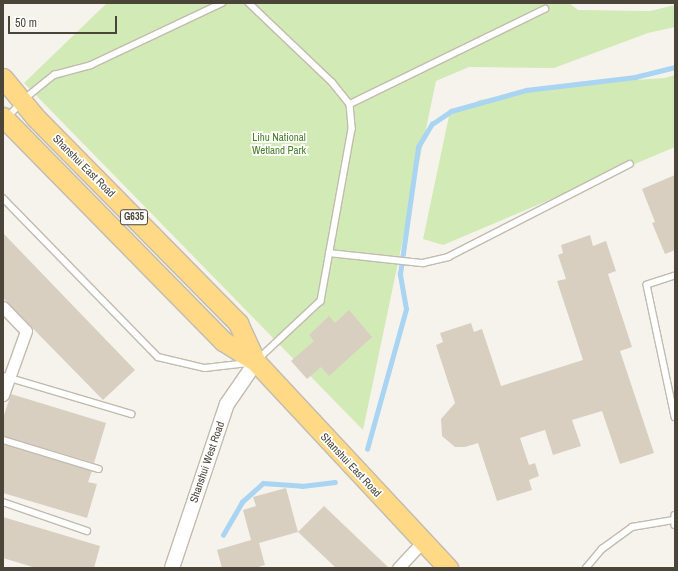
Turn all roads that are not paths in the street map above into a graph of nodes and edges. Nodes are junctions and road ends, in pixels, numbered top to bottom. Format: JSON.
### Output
{"nodes":[{"id":1,"x":222,"y":3,"type":"edge"},
{"id":2,"x":249,"y":3,"type":"edge"},
{"id":3,"x":545,"y":9,"type":"dead end"},
{"id":4,"x":3,"y":78,"type":"edge"},
{"id":5,"x":23,"y":100,"type":"junction"},
{"id":6,"x":350,"y":104,"type":"junction"},
{"id":7,"x":4,"y":120,"type":"edge"},
{"id":8,"x":630,"y":164,"type":"dead end"},
{"id":9,"x":3,"y":198,"type":"edge"},
{"id":10,"x":329,"y":253,"type":"junction"},
{"id":11,"x":675,"y":276,"type":"edge"},
{"id":12,"x":3,"y":307,"type":"edge"},
{"id":13,"x":256,"y":362,"type":"junction"},
{"id":14,"x":6,"y":377,"type":"edge"},
{"id":15,"x":3,"y":395,"type":"edge"},
{"id":16,"x":131,"y":414,"type":"dead end"},
{"id":17,"x":675,"y":417,"type":"edge"},
{"id":18,"x":3,"y":440,"type":"edge"},
{"id":19,"x":99,"y":469,"type":"dead end"},
{"id":20,"x":3,"y":502,"type":"edge"},
{"id":21,"x":675,"y":520,"type":"edge"},
{"id":22,"x":87,"y":531,"type":"dead end"},
{"id":23,"x":423,"y":541,"type":"junction"},
{"id":24,"x":172,"y":568,"type":"edge"},
{"id":25,"x":398,"y":568,"type":"edge"},
{"id":26,"x":448,"y":568,"type":"edge"},
{"id":27,"x":586,"y":568,"type":"edge"}],
"edges":[{"from":1,"to":5,"type":"lane"},
{"from":2,"to":6,"type":"lane"},
{"from":3,"to":6,"type":"lane"},
{"from":4,"to":5,"type":"highway","name":"Shanshui East Road","number":"G635"},
{"from":5,"to":7,"type":"lane"},
{"from":5,"to":13,"type":"highway","name":"Shanshui East Road","number":"G635"},
{"from":6,"to":10,"type":"lane"},
{"from":7,"to":13,"type":"highway","name":"Shanshui East Road","number":"G635"},
{"from":8,"to":10,"type":"lane"},
{"from":9,"to":13,"type":"lane"},
{"from":10,"to":13,"type":"lane"},
{"from":11,"to":17,"type":"lane"},
{"from":12,"to":14,"type":"street"},
{"from":13,"to":23,"type":"highway","name":"Shanshui East Road"},
{"from":13,"to":24,"type":"street","name":"Shanshui West Road"},
{"from":14,"to":15,"type":"street"},
{"from":14,"to":16,"type":"lane"},
{"from":18,"to":19,"type":"lane"},
{"from":20,"to":22,"type":"lane"},
{"from":21,"to":27,"type":"lane"},
{"from":23,"to":25,"type":"street"},
{"from":23,"to":26,"type":"highway","name":"Shanshui East Road"}]}
